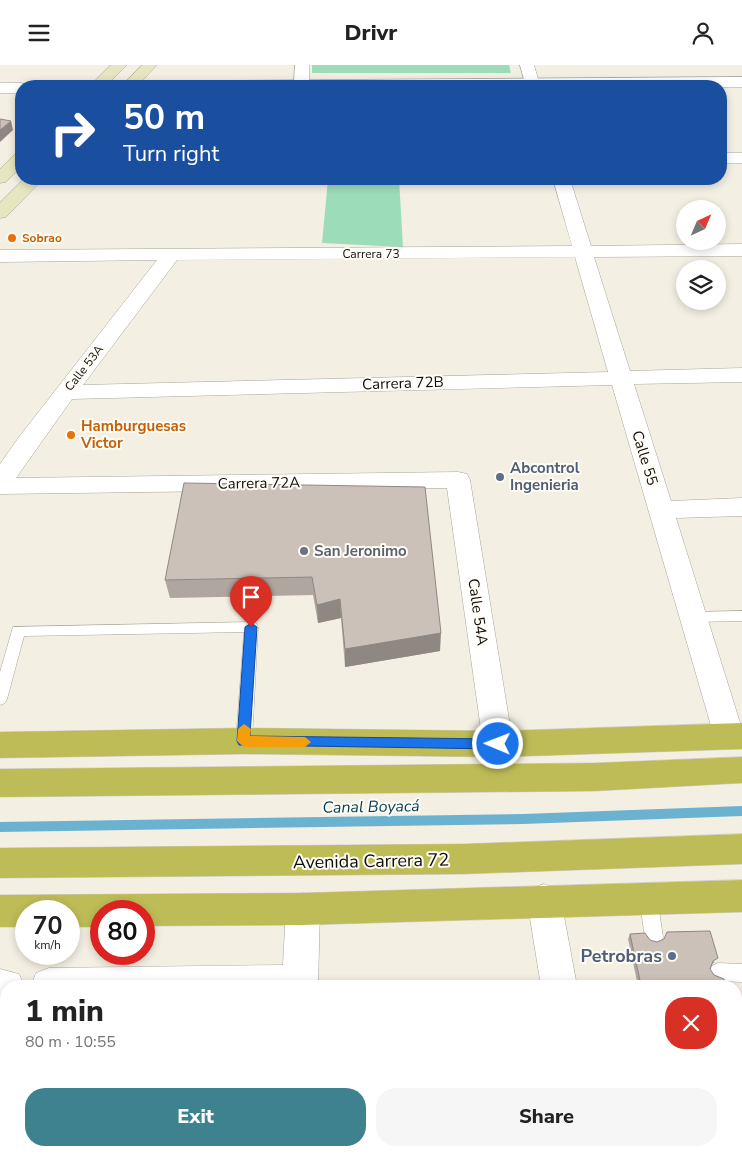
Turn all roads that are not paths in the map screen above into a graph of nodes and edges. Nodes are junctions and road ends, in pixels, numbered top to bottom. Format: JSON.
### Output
{"nodes":[{"id":1,"x":120,"y":65,"type":"edge"},
{"id":2,"x":150,"y":65,"type":"edge"},
{"id":3,"x":302,"y":65,"type":"edge"},
{"id":4,"x":527,"y":65,"type":"edge"},
{"id":5,"x":104,"y":80,"type":"edge"},
{"id":6,"x":134,"y":80,"type":"edge"},
{"id":7,"x":302,"y":80,"type":"edge"},
{"id":8,"x":532,"y":80,"type":"edge"},
{"id":9,"x":727,"y":82,"type":"edge"},
{"id":10,"x":742,"y":82,"type":"edge"},
{"id":11,"x":0,"y":88,"type":"edge"},
{"id":12,"x":15,"y":88,"type":"edge"},
{"id":13,"x":727,"y":158,"type":"edge"},
{"id":14,"x":742,"y":158,"type":"edge"},
{"id":15,"x":15,"y":164,"type":"edge"},
{"id":16,"x":0,"y":178,"type":"edge"},
{"id":17,"x":28,"y":185,"type":"edge"},
{"id":18,"x":563,"y":185,"type":"edge"},
{"id":19,"x":0,"y":213,"type":"edge"},
{"id":20,"x":742,"y":250,"type":"edge"},
{"id":21,"x":583,"y":252,"type":"junction"},
{"id":22,"x":172,"y":255,"type":"junction"},
{"id":23,"x":0,"y":257,"type":"edge"},
{"id":24,"x":742,"y":375,"type":"edge"},
{"id":25,"x":620,"y":377,"type":"junction"},
{"id":26,"x":64,"y":392,"type":"junction"},
{"id":27,"x":458,"y":480,"type":"joint"},
{"id":28,"x":0,"y":485,"type":"edge"},
{"id":29,"x":742,"y":507,"type":"edge"},
{"id":30,"x":660,"y":509,"type":"junction"},
{"id":31,"x":742,"y":616,"type":"edge"},
{"id":32,"x":693,"y":617,"type":"junction"},
{"id":33,"x":0,"y":699,"type":"edge"},
{"id":34,"x":735,"y":736,"type":"edge"},
{"id":35,"x":244,"y":741,"type":"junction"},
{"id":36,"x":498,"y":744,"type":"junction"},
{"id":37,"x":0,"y":745,"type":"edge"},
{"id":38,"x":742,"y":770,"type":"edge"},
{"id":39,"x":595,"y":777,"type":"junction"},
{"id":40,"x":0,"y":783,"type":"edge"},
{"id":41,"x":742,"y":849,"type":"edge"},
{"id":42,"x":0,"y":863,"type":"edge"},
{"id":43,"x":742,"y":896,"type":"edge"},
{"id":44,"x":648,"y":898,"type":"junction"},
{"id":45,"x":544,"y":900,"type":"junction"},
{"id":46,"x":303,"y":909,"type":"junction"},
{"id":47,"x":0,"y":911,"type":"edge"},
{"id":48,"x":654,"y":937,"type":"dead end"},
{"id":49,"x":718,"y":973,"type":"dead end"},
{"id":50,"x":742,"y":973,"type":"edge"},
{"id":51,"x":300,"y":980,"type":"edge"},
{"id":52,"x":558,"y":980,"type":"edge"}],
"edges":[{"from":1,"to":5,"type":"main road"},
{"from":2,"to":6,"type":"main road"},
{"from":3,"to":7,"type":"street"},
{"from":4,"to":8,"type":"street"},
{"from":9,"to":10,"type":"street"},
{"from":11,"to":12,"type":"street"},
{"from":13,"to":14,"type":"street"},
{"from":15,"to":16,"type":"main road"},
{"from":17,"to":19,"type":"main road"},
{"from":18,"to":21,"type":"street","name":"Calle 55"},
{"from":20,"to":21,"type":"street","name":"Carrera 73"},
{"from":21,"to":22,"type":"street","name":"Carrera 73"},
{"from":21,"to":25,"type":"street","name":"Calle 55"},
{"from":22,"to":23,"type":"street","name":"Carrera 73"},
{"from":22,"to":26,"type":"street","name":"Calle 53A"},
{"from":24,"to":25,"type":"street","name":"Carrera 72B"},
{"from":25,"to":26,"type":"street","name":"Carrera 72B"},
{"from":25,"to":30,"type":"street","name":"Calle 55"},
{"from":26,"to":28,"type":"street","name":"Calle 53A"},
{"from":27,"to":28,"type":"street","name":"Carrera 72A"},
{"from":27,"to":36,"type":"street","name":"Calle 54A"},
{"from":29,"to":30,"type":"street"},
{"from":30,"to":32,"type":"street","name":"Calle 55"},
{"from":31,"to":32,"type":"lane"},
{"from":32,"to":34,"type":"street","name":"Calle 55"},
{"from":33,"to":35,"type":"lane"},
{"from":34,"to":36,"type":"highway"},
{"from":35,"to":36,"type":"highway"},
{"from":35,"to":37,"type":"highway"},
{"from":36,"to":39,"type":"highway"},
{"from":38,"to":39,"type":"highway"},
{"from":39,"to":40,"type":"highway"},
{"from":41,"to":42,"type":"highway","name":"Avenida Carrera 72"},
{"from":43,"to":44,"type":"highway"},
{"from":44,"to":45,"type":"highway"},
{"from":44,"to":48,"type":"lane"},
{"from":45,"to":46,"type":"highway"},
{"from":45,"to":52,"type":"street"},
{"from":46,"to":47,"type":"highway"},
{"from":46,"to":51,"type":"street"},
{"from":49,"to":50,"type":"lane"}]}
